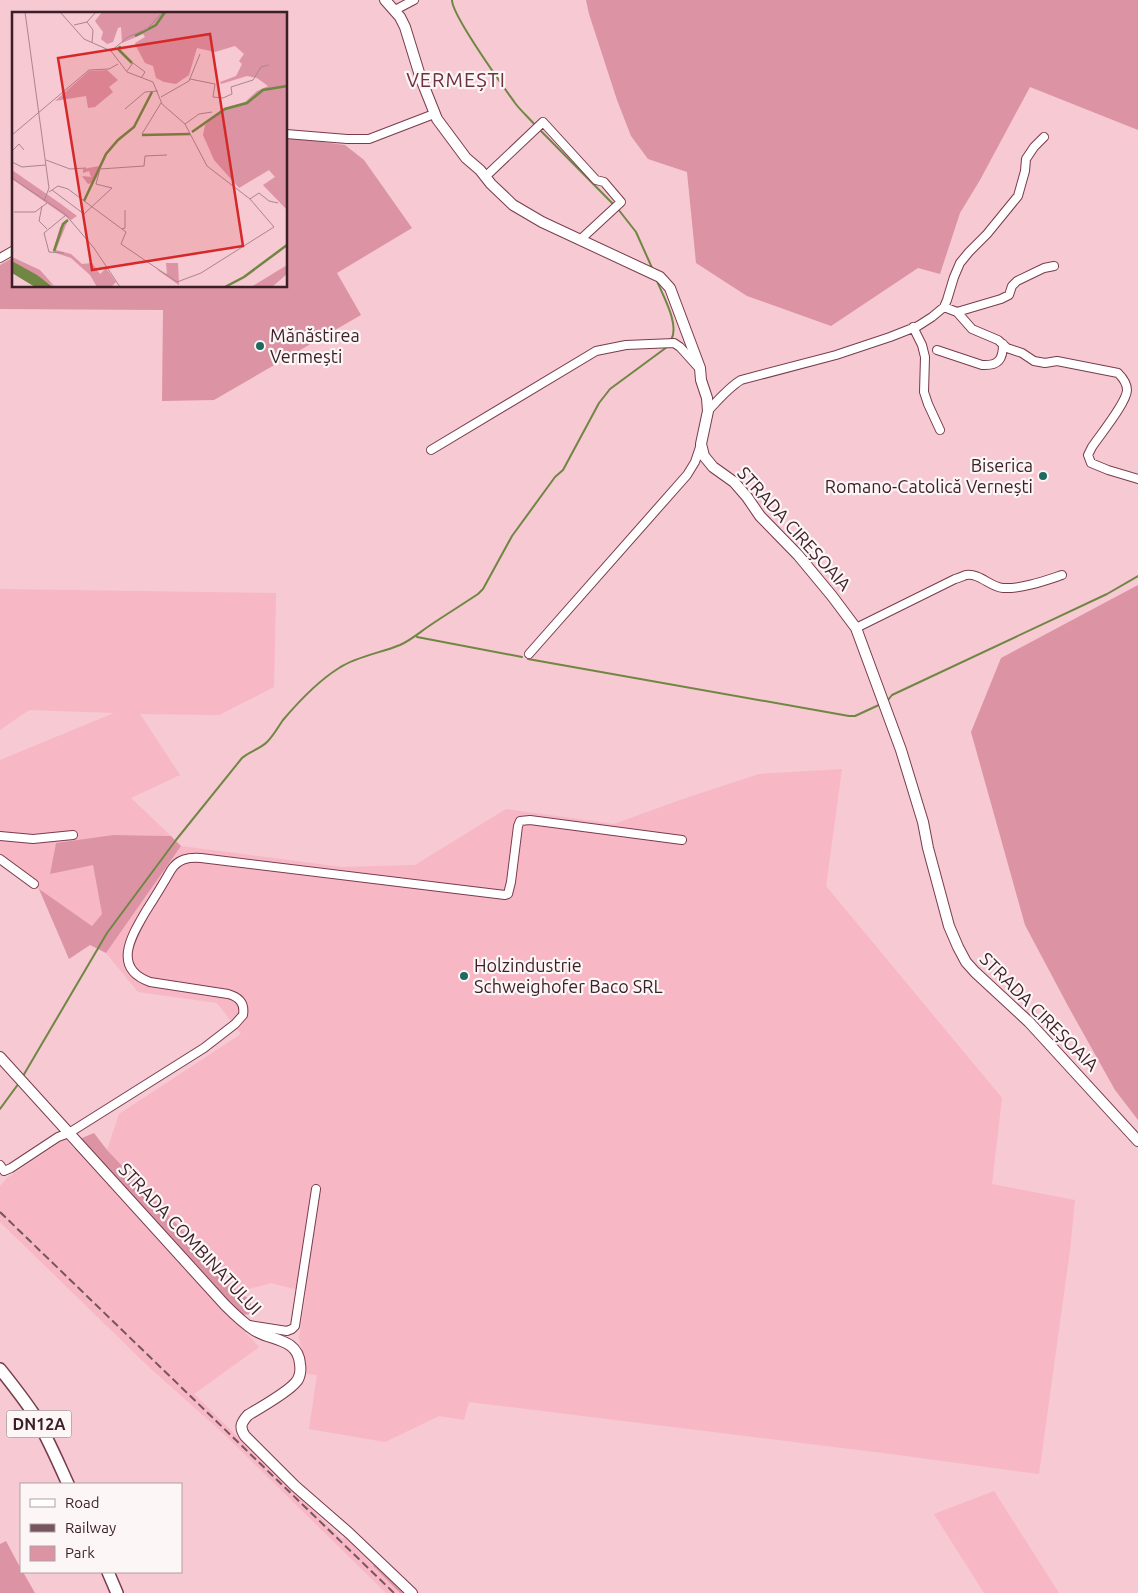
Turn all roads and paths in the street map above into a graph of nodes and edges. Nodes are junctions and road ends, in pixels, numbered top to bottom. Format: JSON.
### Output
{"nodes":[{"id":1,"x":385,"y":0,"type":"edge"},
{"id":2,"x":414,"y":0,"type":"edge"},
{"id":3,"x":395,"y":10,"type":"junction"},
{"id":4,"x":434,"y":114,"type":"junction"},
{"id":5,"x":288,"y":134,"type":"edge"},
{"id":6,"x":1044,"y":137,"type":"dead end"},
{"id":7,"x":485,"y":177,"type":"junction"},
{"id":8,"x":581,"y":239,"type":"junction"},
{"id":9,"x":12,"y":251,"type":"edge"},
{"id":10,"x":0,"y":258,"type":"edge"},
{"id":11,"x":1054,"y":266,"type":"dead end"},
{"id":12,"x":944,"y":307,"type":"junction"},
{"id":13,"x":957,"y":312,"type":"junction"},
{"id":14,"x":913,"y":327,"type":"junction"},
{"id":15,"x":1004,"y":344,"type":"junction"},
{"id":16,"x":937,"y":350,"type":"dead end"},
{"id":17,"x":700,"y":368,"type":"junction"},
{"id":18,"x":708,"y":411,"type":"junction"},
{"id":19,"x":940,"y":430,"type":"dead end"},
{"id":20,"x":701,"y":444,"type":"junction"},
{"id":21,"x":431,"y":450,"type":"dead end"},
{"id":22,"x":1138,"y":479,"type":"edge"},
{"id":23,"x":1062,"y":575,"type":"dead end"},
{"id":24,"x":856,"y":628,"type":"junction"},
{"id":25,"x":529,"y":654,"type":"dead end"},
{"id":26,"x":73,"y":835,"type":"dead end"},
{"id":27,"x":0,"y":836,"type":"edge"},
{"id":28,"x":682,"y":840,"type":"dead end"},
{"id":29,"x":0,"y":859,"type":"edge"},
{"id":30,"x":34,"y":884,"type":"dead end"},
{"id":31,"x":0,"y":1057,"type":"edge"},
{"id":32,"x":69,"y":1133,"type":"junction"},
{"id":33,"x":1138,"y":1140,"type":"edge"},
{"id":34,"x":0,"y":1165,"type":"edge"},
{"id":35,"x":316,"y":1189,"type":"dead end"},
{"id":36,"x":245,"y":1324,"type":"junction"},
{"id":37,"x":0,"y":1370,"type":"edge"},
{"id":38,"x":68,"y":1483,"type":"edge"},
{"id":39,"x":108,"y":1573,"type":"edge"},
{"id":40,"x":117,"y":1593,"type":"edge"},
{"id":41,"x":412,"y":1593,"type":"edge"}],
"edges":[{"from":1,"to":3,"type":"street"},
{"from":2,"to":3,"type":"street"},
{"from":3,"to":4,"type":"street"},
{"from":4,"to":5,"type":"street"},
{"from":4,"to":7,"type":"street"},
{"from":6,"to":12,"type":"street"},
{"from":7,"to":8,"type":"street"},
{"from":7,"to":8,"type":"street"},
{"from":8,"to":17,"type":"street"},
{"from":9,"to":10,"type":"street"},
{"from":11,"to":13,"type":"street"},
{"from":12,"to":13,"type":"street"},
{"from":12,"to":14,"type":"street"},
{"from":13,"to":15,"type":"street"},
{"from":14,"to":18,"type":"street"},
{"from":14,"to":19,"type":"street"},
{"from":15,"to":16,"type":"street"},
{"from":15,"to":22,"type":"street"},
{"from":17,"to":18,"type":"street"},
{"from":17,"to":21,"type":"street"},
{"from":18,"to":20,"type":"street"},
{"from":20,"to":24,"type":"street","name":"STRADA CIREȘOAIA"},
{"from":20,"to":25,"type":"street"},
{"from":23,"to":24,"type":"street"},
{"from":24,"to":33,"type":"street","name":"STRADA CIREȘOAIA"},
{"from":26,"to":27,"type":"street"},
{"from":28,"to":32,"type":"street"},
{"from":29,"to":30,"type":"street"},
{"from":31,"to":32,"type":"street","name":"STRADA COMBINATULUI"},
{"from":32,"to":34,"type":"street"},
{"from":32,"to":36,"type":"street","name":"STRADA COMBINATULUI"},
{"from":35,"to":36,"type":"street"},
{"from":36,"to":41,"type":"street","name":"STRADA COMBINATULUI"},
{"from":37,"to":38,"type":"main road","number":"DN12A"},
{"from":39,"to":40,"type":"main road"}]}
